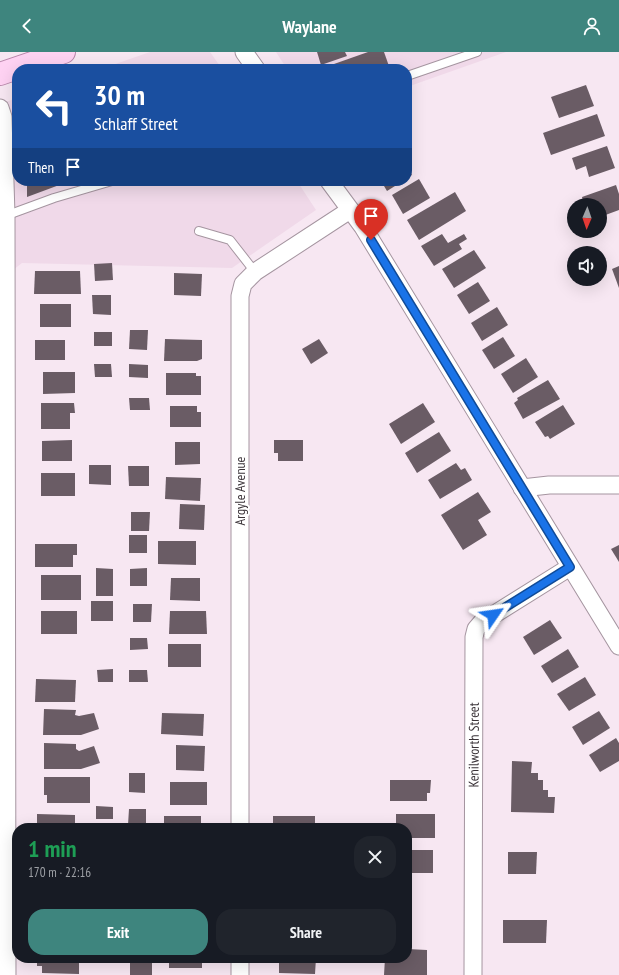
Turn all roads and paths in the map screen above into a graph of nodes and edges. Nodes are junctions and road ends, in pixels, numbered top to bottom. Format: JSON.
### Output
{"nodes":[{"id":1,"x":64,"y":52,"type":"edge"},
{"id":2,"x":244,"y":52,"type":"edge"},
{"id":3,"x":477,"y":52,"type":"edge"},
{"id":4,"x":21,"y":59,"type":"edge"},
{"id":5,"x":252,"y":64,"type":"edge"},
{"id":6,"x":12,"y":65,"type":"edge"},
{"id":7,"x":0,"y":74,"type":"edge"},
{"id":8,"x":412,"y":74,"type":"edge"},
{"id":9,"x":0,"y":108,"type":"edge"},
{"id":10,"x":95,"y":186,"type":"edge"},
{"id":11,"x":333,"y":186,"type":"edge"},
{"id":12,"x":350,"y":210,"type":"junction"},
{"id":13,"x":3,"y":217,"type":"edge"},
{"id":14,"x":199,"y":231,"type":"dead end"},
{"id":15,"x":255,"y":272,"type":"junction"},
{"id":16,"x":619,"y":485,"type":"edge"},
{"id":17,"x":522,"y":488,"type":"junction"},
{"id":18,"x":570,"y":567,"type":"junction"},
{"id":19,"x":619,"y":646,"type":"edge"},
{"id":20,"x":240,"y":823,"type":"edge"},
{"id":21,"x":240,"y":963,"type":"edge"},
{"id":22,"x":7,"y":975,"type":"edge"},
{"id":23,"x":240,"y":975,"type":"edge"},
{"id":24,"x":473,"y":975,"type":"edge"}],
"edges":[{"from":1,"to":4,"type":"main road"},
{"from":2,"to":5,"type":"street"},
{"from":3,"to":8,"type":"lane"},
{"from":6,"to":7,"type":"main road"},
{"from":9,"to":13,"type":"street"},
{"from":10,"to":13,"type":"lane"},
{"from":11,"to":12,"type":"street"},
{"from":12,"to":15,"type":"street","name":"Argyle Avenue"},
{"from":12,"to":17,"type":"street"},
{"from":13,"to":22,"type":"street"},
{"from":14,"to":15,"type":"lane"},
{"from":15,"to":20,"type":"street","name":"Argyle Avenue"},
{"from":16,"to":17,"type":"street"},
{"from":17,"to":18,"type":"street"},
{"from":18,"to":19,"type":"street"},
{"from":18,"to":24,"type":"street","name":"Kenilworth Street"},
{"from":21,"to":23,"type":"street"}]}
